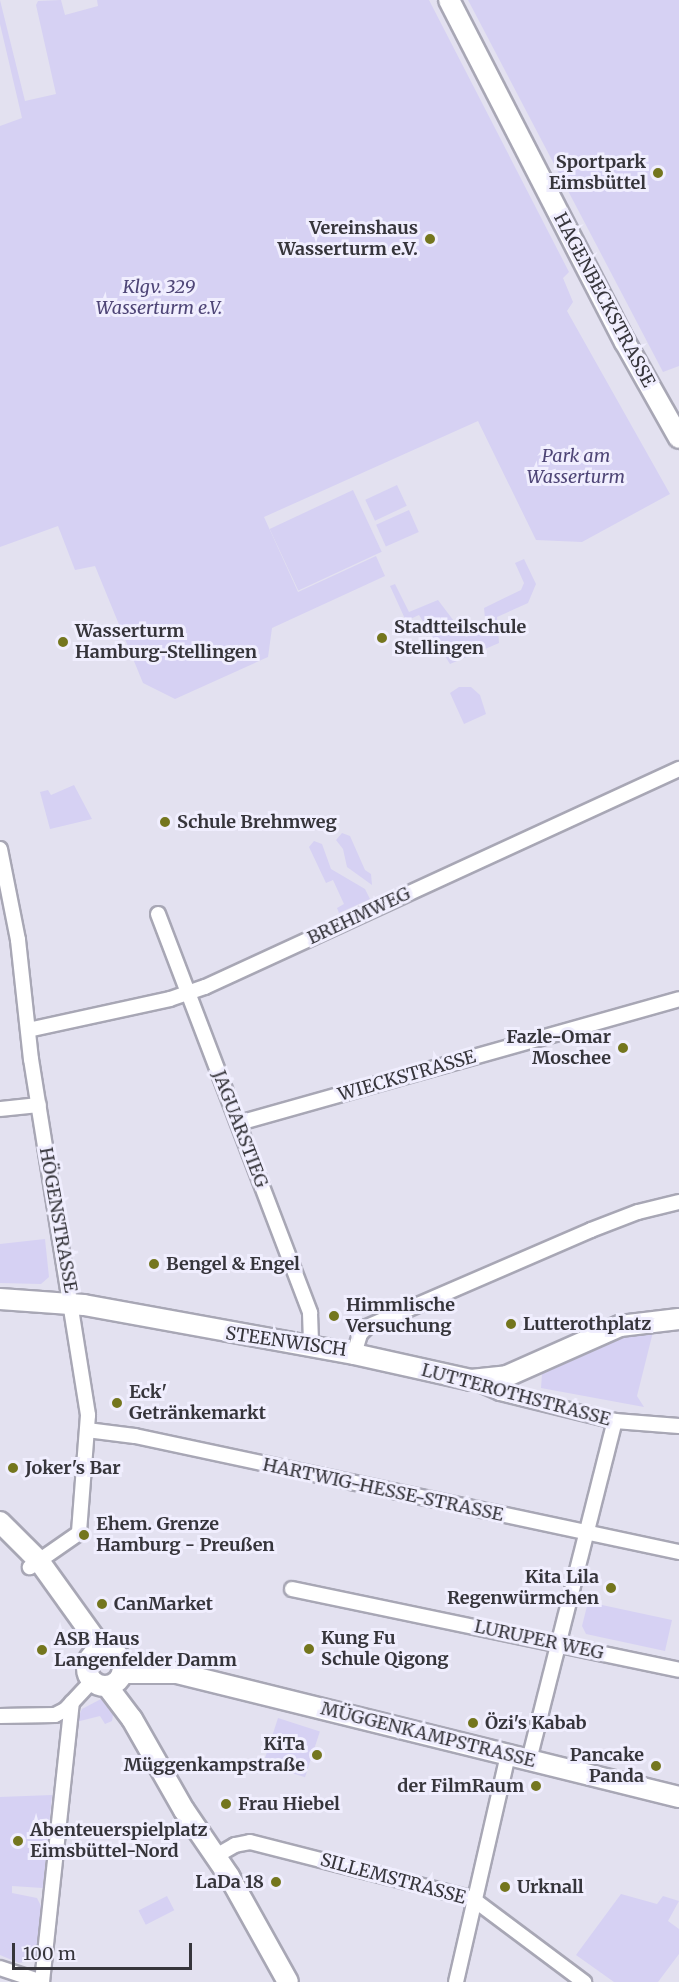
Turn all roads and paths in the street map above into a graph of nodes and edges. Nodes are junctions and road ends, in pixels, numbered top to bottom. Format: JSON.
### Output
{"nodes":[{"id":1,"x":449,"y":0,"type":"edge"},
{"id":2,"x":679,"y":438,"type":"edge"},
{"id":3,"x":679,"y":769,"type":"edge"},
{"id":4,"x":0,"y":849,"type":"edge"},
{"id":5,"x":158,"y":914,"type":"dead end"},
{"id":6,"x":190,"y":993,"type":"junction"},
{"id":7,"x":679,"y":999,"type":"edge"},
{"id":8,"x":28,"y":1030,"type":"junction"},
{"id":9,"x":39,"y":1105,"type":"junction"},
{"id":10,"x":0,"y":1109,"type":"edge"},
{"id":11,"x":239,"y":1123,"type":"junction"},
{"id":12,"x":679,"y":1202,"type":"edge"},
{"id":13,"x":0,"y":1299,"type":"edge"},
{"id":14,"x":72,"y":1303,"type":"junction"},
{"id":15,"x":679,"y":1319,"type":"edge"},
{"id":16,"x":310,"y":1347,"type":"junction"},
{"id":17,"x":354,"y":1354,"type":"junction"},
{"id":18,"x":471,"y":1380,"type":"junction"},
{"id":19,"x":615,"y":1421,"type":"junction"},
{"id":20,"x":679,"y":1426,"type":"edge"},
{"id":21,"x":87,"y":1430,"type":"junction"},
{"id":22,"x":0,"y":1524,"type":"edge"},
{"id":23,"x":587,"y":1533,"type":"junction"},
{"id":24,"x":679,"y":1552,"type":"edge"},
{"id":25,"x":35,"y":1564,"type":"junction"},
{"id":26,"x":292,"y":1589,"type":"dead end"},
{"id":27,"x":558,"y":1644,"type":"junction"},
{"id":28,"x":102,"y":1654,"type":"junction"},
{"id":29,"x":679,"y":1670,"type":"edge"},
{"id":30,"x":177,"y":1673,"type":"junction"},
{"id":31,"x":110,"y":1680,"type":"junction"},
{"id":32,"x":72,"y":1703,"type":"junction"},
{"id":33,"x":0,"y":1716,"type":"edge"},
{"id":34,"x":508,"y":1755,"type":"junction"},
{"id":35,"x":529,"y":1760,"type":"junction"},
{"id":36,"x":679,"y":1797,"type":"edge"},
{"id":37,"x":216,"y":1856,"type":"junction"},
{"id":38,"x":473,"y":1899,"type":"junction"},
{"id":39,"x":0,"y":1968,"type":"edge"},
{"id":40,"x":42,"y":1982,"type":"edge"},
{"id":41,"x":288,"y":1982,"type":"edge"},
{"id":42,"x":456,"y":1982,"type":"edge"},
{"id":43,"x":584,"y":1982,"type":"edge"}],
"edges":[{"from":1,"to":2,"type":"street","name":"HAGENBECKSTRASSE"},
{"from":3,"to":6,"type":"street","name":"BREHMWEG"},
{"from":4,"to":8,"type":"street","name":"HÖGENSTRASSE"},
{"from":5,"to":6,"type":"street","name":"JAGUARSTIEG"},
{"from":6,"to":8,"type":"street","name":"BREHMWEG"},
{"from":6,"to":11,"type":"street","name":"JAGUARSTIEG"},
{"from":7,"to":11,"type":"street","name":"WIECKSTRASSE"},
{"from":8,"to":9,"type":"street","name":"HÖGENSTRASSE"},
{"from":9,"to":10,"type":"street"},
{"from":9,"to":14,"type":"street","name":"HÖGENSTRASSE"},
{"from":11,"to":16,"type":"street","name":"JAGUARSTIEG"},
{"from":12,"to":17,"type":"street","name":"STEENWISCH"},
{"from":13,"to":14,"type":"street","name":"STEENWISCH"},
{"from":14,"to":16,"type":"street","name":"STEENWISCH"},
{"from":14,"to":21,"type":"street","name":"HÖGENSTRASSE"},
{"from":15,"to":18,"type":"street"},
{"from":16,"to":17,"type":"street","name":"STEENWISCH"},
{"from":17,"to":18,"type":"street","name":"LUTTEROTHSTRASSE"},
{"from":18,"to":19,"type":"street","name":"LUTTEROTHSTRASSE"},
{"from":19,"to":20,"type":"street","name":"LUTTEROTHSTRASSE"},
{"from":19,"to":23,"type":"street"},
{"from":21,"to":23,"type":"street","name":"HARTWIG-HESSE-STRASSE"},
{"from":21,"to":25,"type":"street","name":"HÖGENSTRASSE"},
{"from":22,"to":25,"type":"street"},
{"from":23,"to":24,"type":"street","name":"HARTWIG-HESSE-STRASSE"},
{"from":23,"to":27,"type":"street"},
{"from":25,"to":28,"type":"street"},
{"from":26,"to":27,"type":"street","name":"LURUPER WEG"},
{"from":27,"to":29,"type":"street","name":"LURUPER WEG"},
{"from":27,"to":35,"type":"street"},
{"from":28,"to":30,"type":"street","name":"MÜGGENKAMPSTRASSE"},
{"from":28,"to":31,"type":"street"},
{"from":28,"to":31,"type":"street"},
{"from":30,"to":31,"type":"street","name":"MÜGGENKAMPSTRASSE"},
{"from":30,"to":34,"type":"street","name":"MÜGGENKAMPSTRASSE"},
{"from":31,"to":32,"type":"street"},
{"from":31,"to":37,"type":"street"},
{"from":32,"to":33,"type":"street"},
{"from":32,"to":40,"type":"street"},
{"from":34,"to":35,"type":"street","name":"MÜGGENKAMPSTRASSE"},
{"from":34,"to":38,"type":"street"},
{"from":35,"to":36,"type":"street","name":"MÜGGENKAMPSTRASSE"},
{"from":37,"to":38,"type":"street","name":"SILLEMSTRASSE"},
{"from":37,"to":41,"type":"street"},
{"from":38,"to":42,"type":"street"},
{"from":38,"to":43,"type":"street","name":"SILLEMSTRASSE"},
{"from":39,"to":40,"type":"street"}]}
